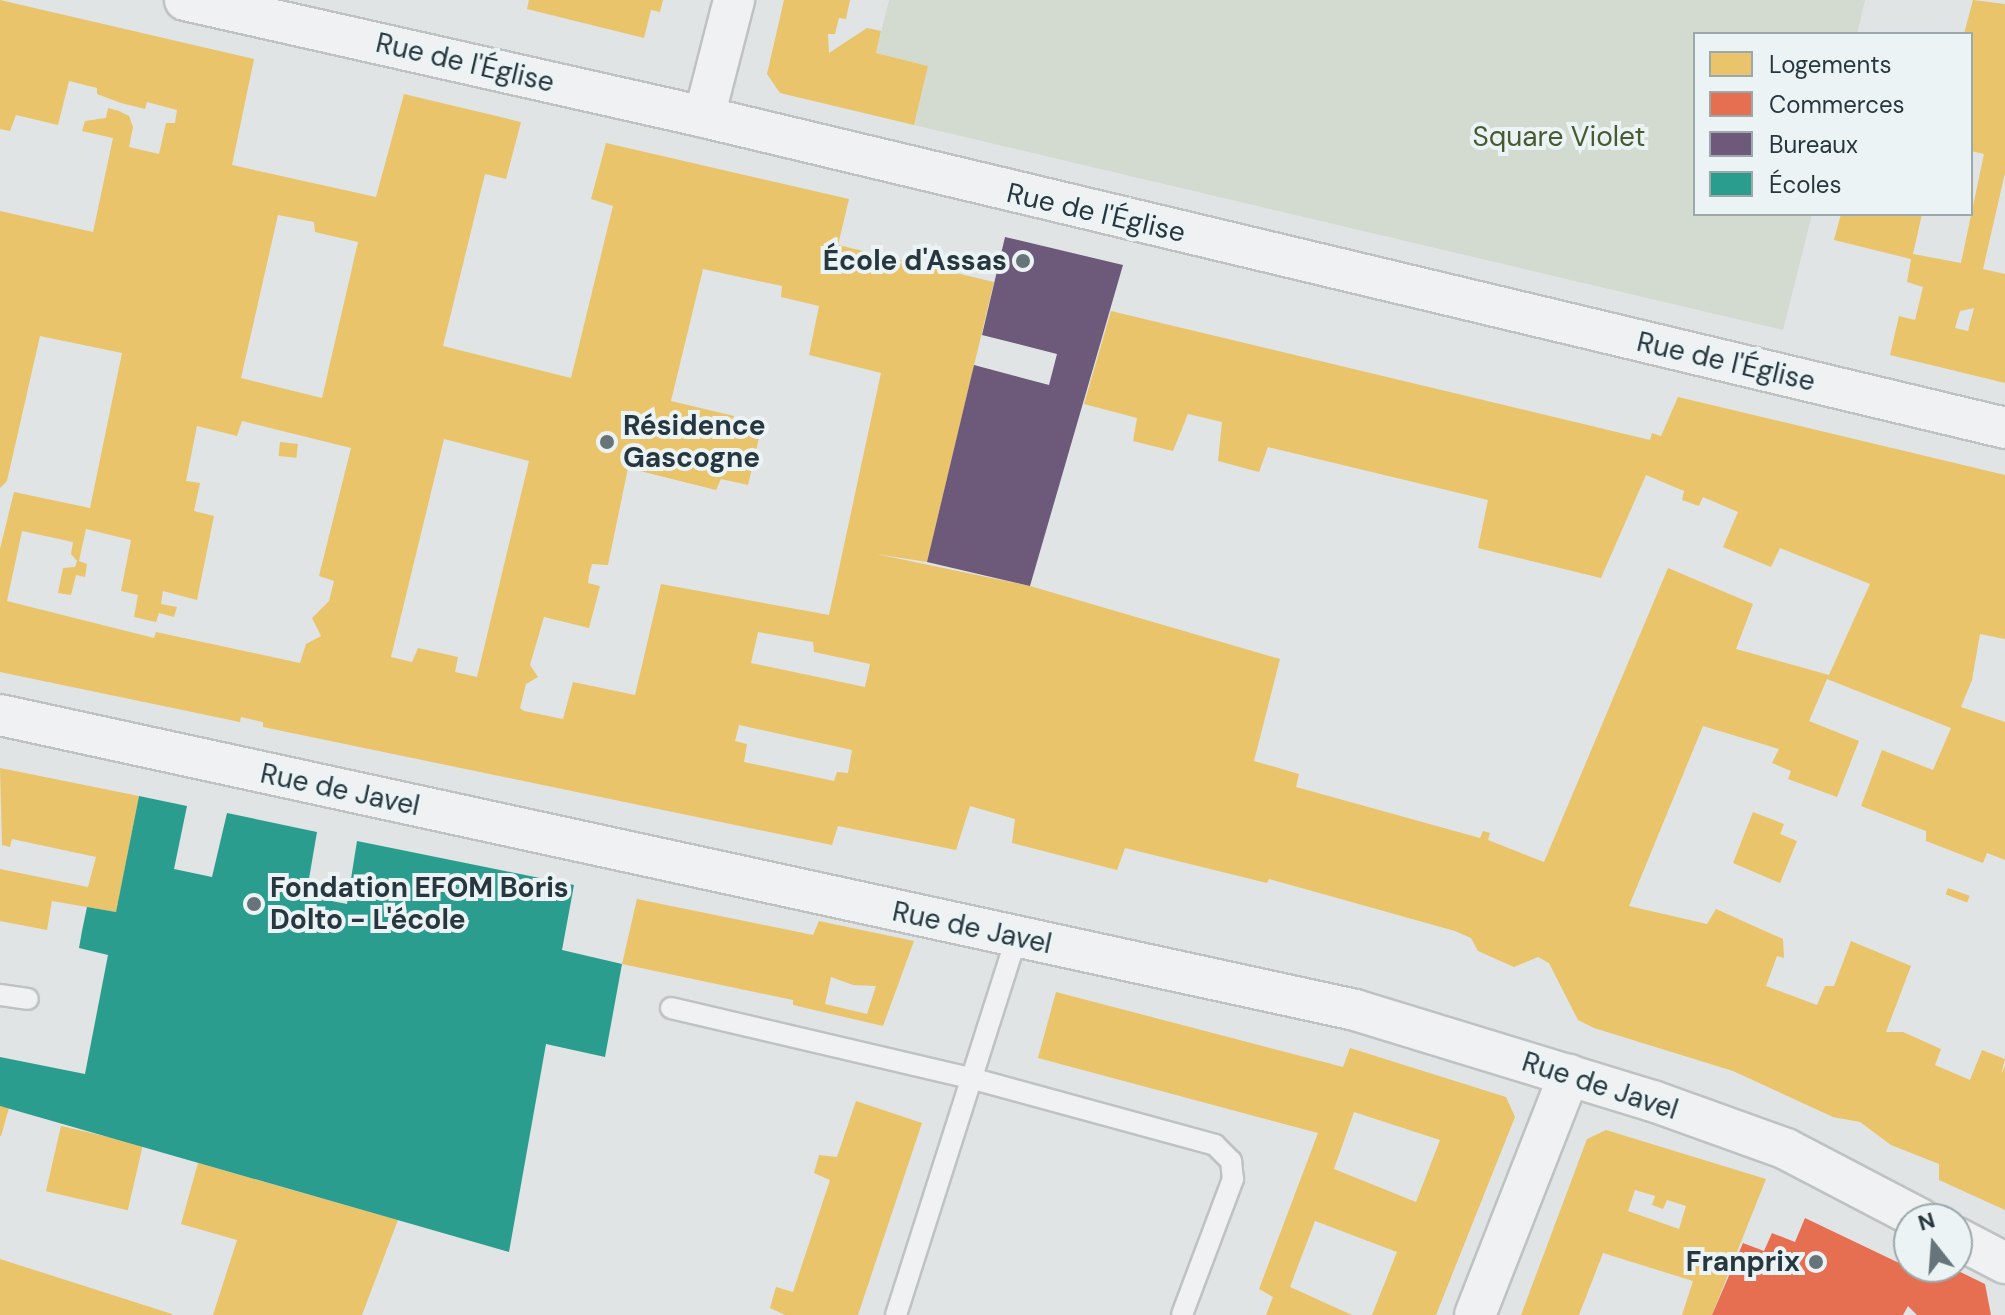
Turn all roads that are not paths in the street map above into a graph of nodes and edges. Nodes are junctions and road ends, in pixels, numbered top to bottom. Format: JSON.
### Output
{"nodes":[{"id":1,"x":185,"y":0,"type":"edge"},
{"id":2,"x":734,"y":0,"type":"edge"},
{"id":3,"x":704,"y":117,"type":"junction"},
{"id":4,"x":2005,"y":428,"type":"edge"},
{"id":5,"x":0,"y":715,"type":"edge"},
{"id":6,"x":1016,"y":938,"type":"junction"},
{"id":7,"x":0,"y":995,"type":"edge"},
{"id":8,"x":28,"y":999,"type":"dead end"},
{"id":9,"x":671,"y":1008,"type":"dead end"},
{"id":10,"x":1569,"y":1075,"type":"junction"},
{"id":11,"x":974,"y":1079,"type":"junction"},
{"id":12,"x":1893,"y":1205,"type":"edge"},
{"id":13,"x":1973,"y":1246,"type":"edge"},
{"id":14,"x":2005,"y":1263,"type":"edge"},
{"id":15,"x":896,"y":1315,"type":"edge"},
{"id":16,"x":1182,"y":1315,"type":"edge"},
{"id":17,"x":1475,"y":1315,"type":"edge"}],
"edges":[{"from":1,"to":3,"type":"street","name":"Rue de l'Église"},
{"from":2,"to":3,"type":"street"},
{"from":3,"to":4,"type":"street","name":"Rue de l'Église"},
{"from":5,"to":6,"type":"street","name":"Rue de Javel"},
{"from":6,"to":10,"type":"street","name":"Rue de Javel"},
{"from":6,"to":11,"type":"lane"},
{"from":7,"to":8,"type":"lane"},
{"from":9,"to":11,"type":"lane"},
{"from":10,"to":12,"type":"street","name":"Rue de Javel"},
{"from":10,"to":17,"type":"street"},
{"from":11,"to":15,"type":"lane"},
{"from":11,"to":16,"type":"lane"},
{"from":13,"to":14,"type":"street"}]}
